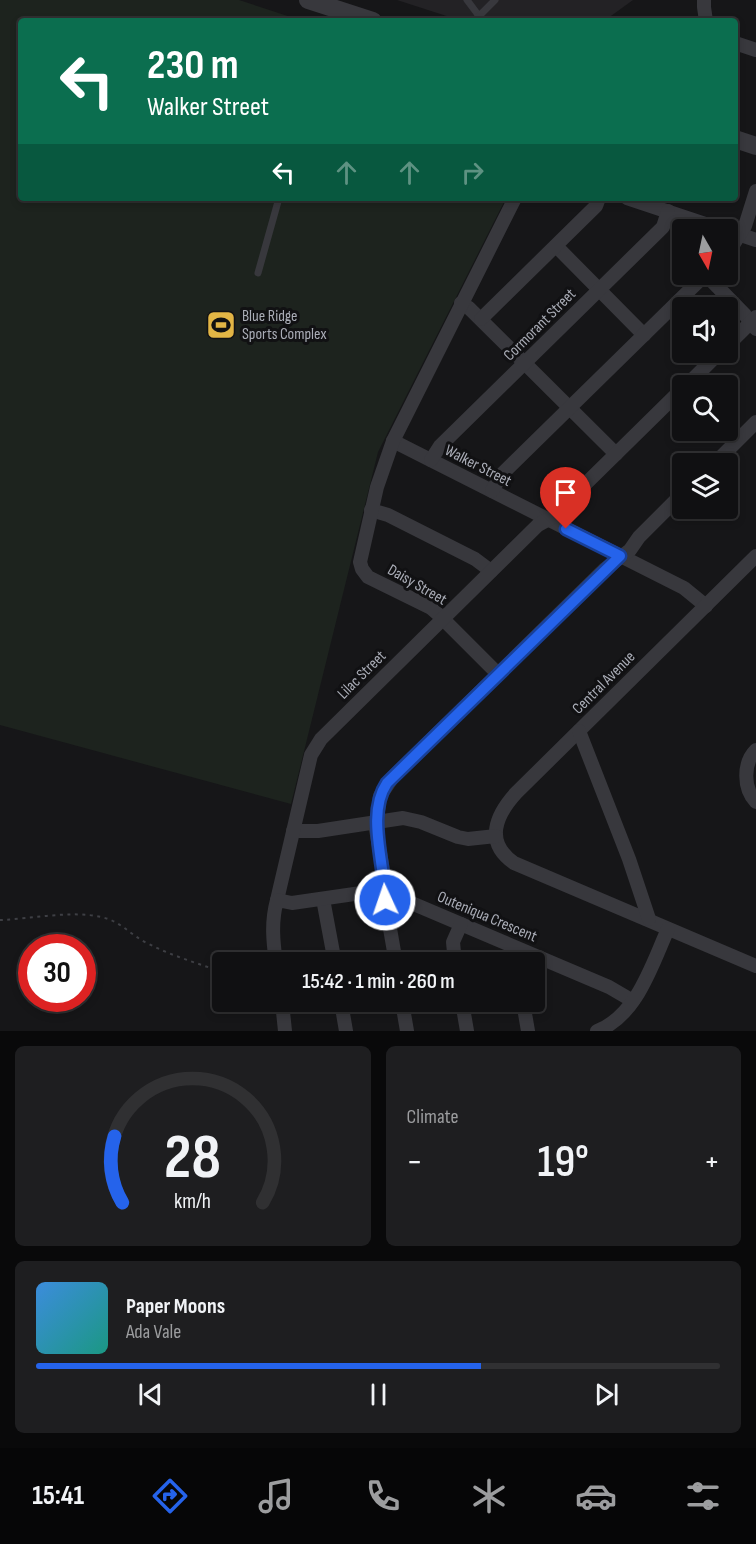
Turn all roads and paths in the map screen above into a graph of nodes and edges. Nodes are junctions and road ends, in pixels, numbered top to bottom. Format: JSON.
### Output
{"nodes":[{"id":1,"x":308,"y":0,"type":"edge"},
{"id":2,"x":467,"y":0,"type":"edge"},
{"id":3,"x":495,"y":0,"type":"edge"},
{"id":4,"x":704,"y":0,"type":"edge"},
{"id":5,"x":361,"y":18,"type":"edge"},
{"id":6,"x":476,"y":18,"type":"edge"},
{"id":7,"x":706,"y":18,"type":"edge"},
{"id":8,"x":738,"y":44,"type":"edge"},
{"id":9,"x":756,"y":50,"type":"edge"},
{"id":10,"x":738,"y":140,"type":"edge"},
{"id":11,"x":756,"y":146,"type":"edge"},
{"id":12,"x":756,"y":191,"type":"edge"},
{"id":13,"x":278,"y":201,"type":"edge"},
{"id":14,"x":513,"y":201,"type":"edge"},
{"id":15,"x":598,"y":201,"type":"edge"},
{"id":16,"x":636,"y":201,"type":"edge"},
{"id":17,"x":668,"y":212,"type":"junction"},
{"id":18,"x":690,"y":219,"type":"edge"},
{"id":19,"x":738,"y":229,"type":"edge"},
{"id":20,"x":738,"y":234,"type":"edge"},
{"id":21,"x":756,"y":240,"type":"edge"},
{"id":22,"x":556,"y":246,"type":"junction"},
{"id":23,"x":258,"y":273,"type":"dead end"},
{"id":24,"x":696,"y":285,"type":"edge"},
{"id":25,"x":716,"y":285,"type":"edge"},
{"id":26,"x":599,"y":290,"type":"junction"},
{"id":27,"x":461,"y":303,"type":"junction"},
{"id":28,"x":481,"y":319,"type":"junction"},
{"id":29,"x":754,"y":323,"type":"edge"},
{"id":30,"x":644,"y":335,"type":"junction"},
{"id":31,"x":738,"y":337,"type":"edge"},
{"id":32,"x":525,"y":363,"type":"junction"},
{"id":33,"x":709,"y":363,"type":"edge"},
{"id":34,"x":697,"y":375,"type":"edge"},
{"id":35,"x":672,"y":399,"type":"edge"},
{"id":36,"x":570,"y":408,"type":"junction"},
{"id":37,"x":756,"y":422,"type":"edge"},
{"id":38,"x":393,"y":441,"type":"junction"},
{"id":39,"x":725,"y":453,"type":"edge"},
{"id":40,"x":616,"y":454,"type":"junction"},
{"id":41,"x":431,"y":460,"type":"junction"},
{"id":42,"x":492,"y":491,"type":"junction"},
{"id":43,"x":672,"y":504,"type":"edge"},
{"id":44,"x":371,"y":510,"type":"junction"},
{"id":45,"x":548,"y":519,"type":"junction"},
{"id":46,"x":620,"y":556,"type":"junction"},
{"id":47,"x":756,"y":556,"type":"edge"},
{"id":48,"x":491,"y":571,"type":"junction"},
{"id":49,"x":706,"y":606,"type":"junction"},
{"id":50,"x":443,"y":618,"type":"junction"},
{"id":51,"x":498,"y":674,"type":"junction"},
{"id":52,"x":579,"y":731,"type":"junction"},
{"id":53,"x":756,"y":750,"type":"edge"},
{"id":54,"x":756,"y":802,"type":"edge"},
{"id":55,"x":378,"y":822,"type":"junction"},
{"id":56,"x":293,"y":831,"type":"junction"},
{"id":57,"x":497,"y":839,"type":"junction"},
{"id":58,"x":385,"y":894,"type":"junction"},
{"id":59,"x":323,"y":898,"type":"junction"},
{"id":60,"x":277,"y":900,"type":"junction"},
{"id":61,"x":0,"y":920,"type":"edge"},
{"id":62,"x":650,"y":920,"type":"junction"},
{"id":63,"x":461,"y":924,"type":"junction"},
{"id":64,"x":668,"y":929,"type":"junction"},
{"id":65,"x":275,"y":952,"type":"edge"},
{"id":66,"x":332,"y":952,"type":"edge"},
{"id":67,"x":394,"y":952,"type":"edge"},
{"id":68,"x":454,"y":952,"type":"edge"},
{"id":69,"x":512,"y":952,"type":"edge"},
{"id":70,"x":545,"y":965,"type":"edge"},
{"id":71,"x":756,"y":966,"type":"edge"},
{"id":72,"x":212,"y":969,"type":"edge"},
{"id":73,"x":633,"y":1001,"type":"junction"},
{"id":74,"x":283,"y":1012,"type":"edge"},
{"id":75,"x":343,"y":1012,"type":"edge"},
{"id":76,"x":404,"y":1012,"type":"edge"},
{"id":77,"x":464,"y":1012,"type":"edge"},
{"id":78,"x":525,"y":1012,"type":"edge"},
{"id":79,"x":285,"y":1031,"type":"edge"},
{"id":80,"x":346,"y":1031,"type":"edge"},
{"id":81,"x":407,"y":1031,"type":"edge"},
{"id":82,"x":467,"y":1031,"type":"edge"},
{"id":83,"x":528,"y":1031,"type":"edge"},
{"id":84,"x":597,"y":1031,"type":"edge"}],
"edges":[{"from":1,"to":5,"type":"street"},
{"from":2,"to":6,"type":"lane"},
{"from":3,"to":6,"type":"lane"},
{"from":4,"to":7,"type":"street"},
{"from":8,"to":9,"type":"street"},
{"from":10,"to":11,"type":"street"},
{"from":12,"to":19,"type":"street"},
{"from":13,"to":23,"type":"lane"},
{"from":14,"to":27,"type":"street","name":"Daisy Street"},
{"from":15,"to":22,"type":"street"},
{"from":16,"to":17,"type":"street"},
{"from":17,"to":18,"type":"street"},
{"from":17,"to":26,"type":"street","name":"Cormorant Street"},
{"from":20,"to":21,"type":"street"},
{"from":22,"to":26,"type":"street"},
{"from":22,"to":28,"type":"street"},
{"from":24,"to":30,"type":"street"},
{"from":25,"to":29,"type":"street"},
{"from":26,"to":30,"type":"street"},
{"from":26,"to":32,"type":"street","name":"Cormorant Street"},
{"from":27,"to":28,"type":"street"},
{"from":27,"to":38,"type":"street","name":"Daisy Street"},
{"from":28,"to":32,"type":"street"},
{"from":29,"to":31,"type":"street"},
{"from":30,"to":36,"type":"street"},
{"from":32,"to":36,"type":"street"},
{"from":32,"to":41,"type":"street","name":"Cormorant Street"},
{"from":33,"to":34,"type":"street"},
{"from":35,"to":40,"type":"street","name":"Lilac Street"},
{"from":36,"to":40,"type":"street"},
{"from":36,"to":42,"type":"street"},
{"from":37,"to":39,"type":"street"},
{"from":38,"to":41,"type":"street","name":"Walker Street"},
{"from":38,"to":44,"type":"street","name":"Daisy Street"},
{"from":40,"to":45,"type":"street","name":"Lilac Street"},
{"from":41,"to":42,"type":"street","name":"Walker Street"},
{"from":42,"to":45,"type":"street","name":"Walker Street"},
{"from":43,"to":46,"type":"street"},
{"from":44,"to":48,"type":"street"},
{"from":44,"to":50,"type":"street","name":"Daisy Street"},
{"from":45,"to":46,"type":"street","name":"Walker Street"},
{"from":45,"to":48,"type":"street","name":"Lilac Street"},
{"from":46,"to":49,"type":"street","name":"Walker Street"},
{"from":46,"to":51,"type":"street"},
{"from":47,"to":49,"type":"street","name":"Central Avenue"},
{"from":48,"to":50,"type":"street","name":"Lilac Street"},
{"from":49,"to":52,"type":"street","name":"Central Avenue"},
{"from":50,"to":51,"type":"street","name":"Daisy Street"},
{"from":50,"to":56,"type":"street","name":"Lilac Street"},
{"from":51,"to":55,"type":"street"},
{"from":52,"to":57,"type":"street","name":"Central Avenue"},
{"from":52,"to":62,"type":"street"},
{"from":53,"to":54,"type":"street"},
{"from":55,"to":56,"type":"street"},
{"from":55,"to":57,"type":"street"},
{"from":55,"to":58,"type":"street"},
{"from":56,"to":60,"type":"street","name":"Lilac Street"},
{"from":57,"to":62,"type":"street"},
{"from":58,"to":59,"type":"street","name":"Outeniqua Crescent"},
{"from":58,"to":63,"type":"street","name":"Outeniqua Crescent"},
{"from":58,"to":67,"type":"street"},
{"from":59,"to":60,"type":"street","name":"Outeniqua Crescent"},
{"from":59,"to":66,"type":"street"},
{"from":60,"to":65,"type":"street"},
{"from":61,"to":72,"type":"path"},
{"from":62,"to":64,"type":"street"},
{"from":63,"to":68,"type":"street"},
{"from":63,"to":69,"type":"street","name":"Outeniqua Crescent"},
{"from":64,"to":71,"type":"street"},
{"from":64,"to":73,"type":"street"},
{"from":70,"to":73,"type":"street","name":"Outeniqua Crescent"},
{"from":73,"to":84,"type":"street"},
{"from":74,"to":79,"type":"street"},
{"from":75,"to":80,"type":"street"},
{"from":76,"to":81,"type":"street"},
{"from":77,"to":82,"type":"street"},
{"from":78,"to":83,"type":"street"}]}
